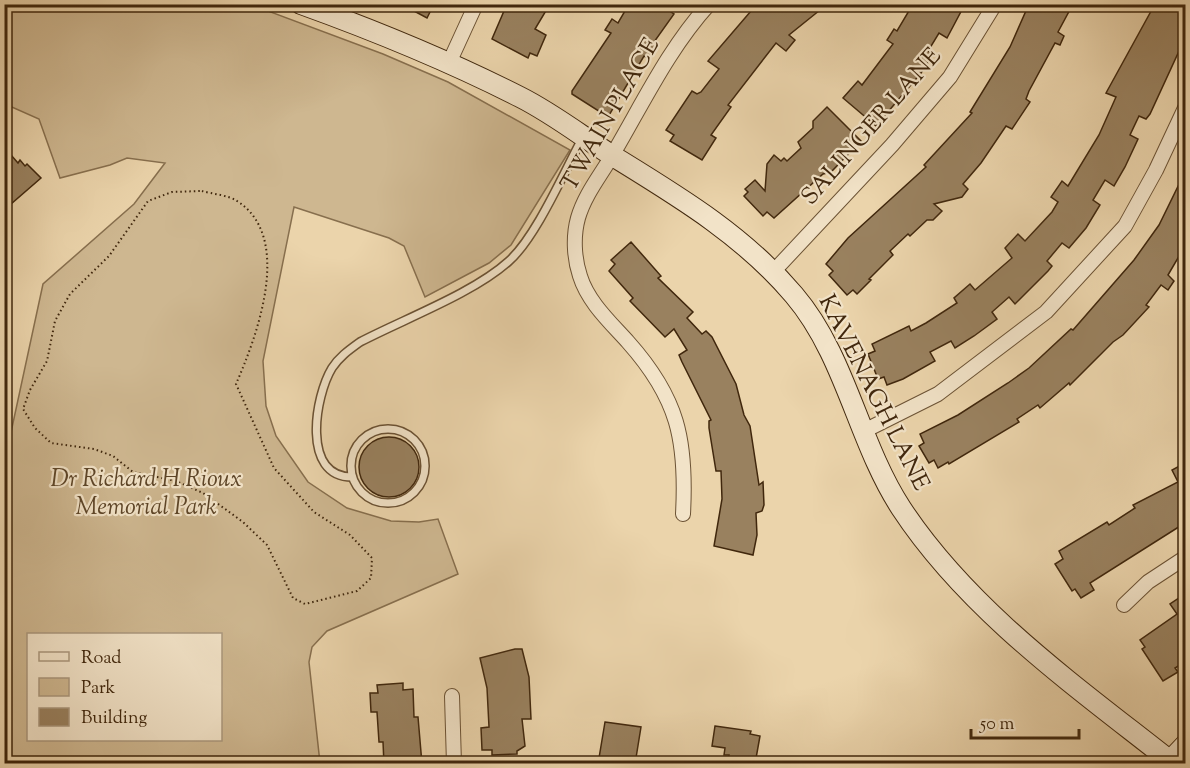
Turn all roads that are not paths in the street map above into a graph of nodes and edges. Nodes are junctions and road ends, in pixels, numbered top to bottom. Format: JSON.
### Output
{"nodes":[{"id":1,"x":301,"y":4,"type":"edge"},
{"id":2,"x":476,"y":4,"type":"edge"},
{"id":3,"x":709,"y":4,"type":"edge"},
{"id":4,"x":995,"y":4,"type":"edge"},
{"id":5,"x":449,"y":63,"type":"junction"},
{"id":6,"x":1185,"y":106,"type":"edge"},
{"id":7,"x":584,"y":136,"type":"junction"},
{"id":8,"x":612,"y":156,"type":"junction"},
{"id":9,"x":773,"y":272,"type":"junction"},
{"id":10,"x":862,"y":432,"type":"junction"},
{"id":11,"x":352,"y":477,"type":"junction"},
{"id":12,"x":683,"y":514,"type":"dead end"},
{"id":13,"x":1185,"y":557,"type":"edge"},
{"id":14,"x":1124,"y":605,"type":"dead end"},
{"id":15,"x":452,"y":696,"type":"dead end"},
{"id":16,"x":1185,"y":744,"type":"edge"},
{"id":17,"x":1168,"y":762,"type":"edge"},
{"id":18,"x":454,"y":764,"type":"edge"}],
"edges":[{"from":1,"to":5,"type":"main road","name":"KAVENAGH LANE"},
{"from":2,"to":5,"type":"street"},
{"from":3,"to":8,"type":"street","name":"TWAIN PLACE"},
{"from":4,"to":9,"type":"street","name":"SALINGER LANE"},
{"from":5,"to":7,"type":"main road","name":"KAVENAGH LANE"},
{"from":6,"to":10,"type":"street"},
{"from":7,"to":8,"type":"main road","name":"KAVENAGH LANE"},
{"from":7,"to":11,"type":"lane"},
{"from":8,"to":9,"type":"main road","name":"KAVENAGH LANE"},
{"from":8,"to":12,"type":"street","name":"TWAIN PLACE"},
{"from":9,"to":10,"type":"main road","name":"KAVENAGH LANE"},
{"from":10,"to":17,"type":"main road","name":"KAVENAGH LANE"},
{"from":11,"to":11,"type":"lane"},
{"from":13,"to":14,"type":"street"},
{"from":15,"to":18,"type":"street"},
{"from":16,"to":17,"type":"main road"}]}
